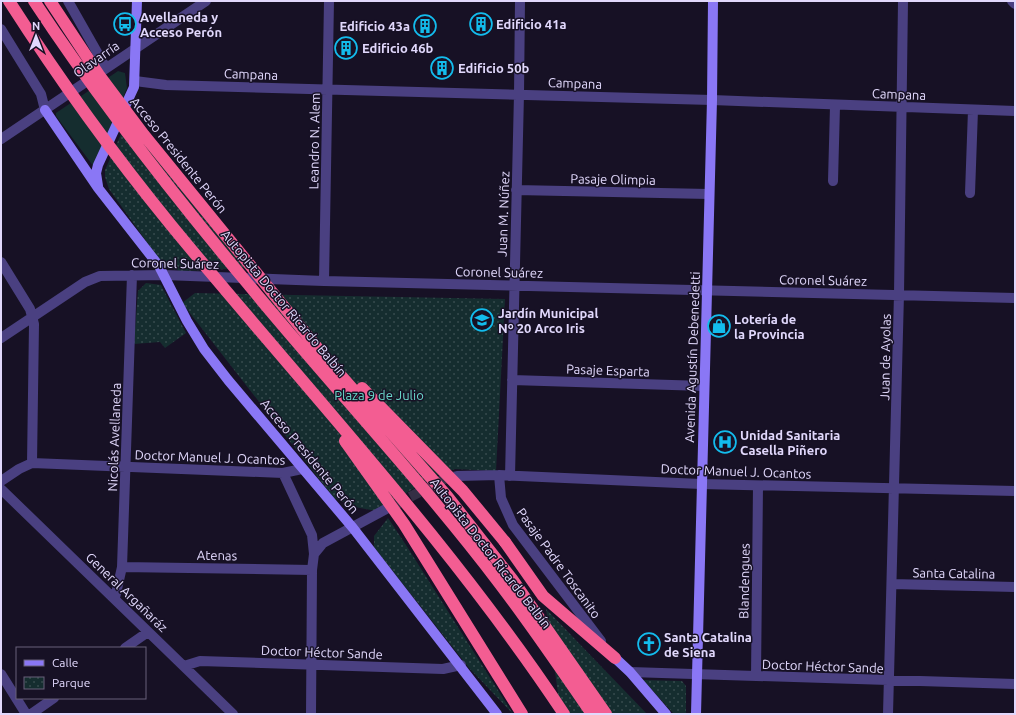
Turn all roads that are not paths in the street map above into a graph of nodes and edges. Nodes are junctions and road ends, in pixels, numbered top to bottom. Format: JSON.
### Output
{"nodes":[{"id":1,"x":8,"y":1,"type":"edge"},
{"id":2,"x":34,"y":1,"type":"edge"},
{"id":3,"x":50,"y":1,"type":"edge"},
{"id":4,"x":68,"y":1,"type":"edge"},
{"id":5,"x":137,"y":1,"type":"edge"},
{"id":6,"x":206,"y":1,"type":"edge"},
{"id":7,"x":329,"y":1,"type":"edge"},
{"id":8,"x":520,"y":1,"type":"edge"},
{"id":9,"x":713,"y":1,"type":"edge"},
{"id":10,"x":903,"y":1,"type":"edge"},
{"id":11,"x":1012,"y":1,"type":"edge"},
{"id":12,"x":1015,"y":4,"type":"edge"},
{"id":13,"x":1,"y":28,"type":"edge"},
{"id":14,"x":136,"y":47,"type":"junction"},
{"id":15,"x":106,"y":68,"type":"junction"},
{"id":16,"x":135,"y":81,"type":"junction"},
{"id":17,"x":328,"y":90,"type":"junction"},
{"id":18,"x":520,"y":94,"type":"junction"},
{"id":19,"x":712,"y":100,"type":"junction"},
{"id":20,"x":835,"y":106,"type":"junction"},
{"id":21,"x":902,"y":107,"type":"junction"},
{"id":22,"x":45,"y":110,"type":"junction"},
{"id":23,"x":973,"y":110,"type":"junction"},
{"id":24,"x":1015,"y":112,"type":"edge"},
{"id":25,"x":1,"y":139,"type":"edge"},
{"id":26,"x":833,"y":181,"type":"dead end"},
{"id":27,"x":98,"y":188,"type":"junction"},
{"id":28,"x":516,"y":190,"type":"junction"},
{"id":29,"x":970,"y":193,"type":"dead end"},
{"id":30,"x":709,"y":194,"type":"junction"},
{"id":31,"x":1,"y":262,"type":"edge"},
{"id":32,"x":132,"y":275,"type":"junction"},
{"id":33,"x":164,"y":275,"type":"junction"},
{"id":34,"x":324,"y":281,"type":"junction"},
{"id":35,"x":514,"y":285,"type":"junction"},
{"id":36,"x":706,"y":290,"type":"junction"},
{"id":37,"x":899,"y":294,"type":"junction"},
{"id":38,"x":1015,"y":298,"type":"edge"},
{"id":39,"x":32,"y":317,"type":"junction"},
{"id":40,"x":302,"y":329,"type":"junction"},
{"id":41,"x":1,"y":338,"type":"edge"},
{"id":42,"x":512,"y":380,"type":"junction"},
{"id":43,"x":306,"y":386,"type":"junction"},
{"id":44,"x":704,"y":386,"type":"junction"},
{"id":45,"x":32,"y":464,"type":"junction"},
{"id":46,"x":126,"y":467,"type":"junction"},
{"id":47,"x":302,"y":469,"type":"junction"},
{"id":48,"x":283,"y":473,"type":"junction"},
{"id":49,"x":457,"y":476,"type":"tunnel mouth"},
{"id":50,"x":499,"y":476,"type":"junction"},
{"id":51,"x":510,"y":476,"type":"junction"},
{"id":52,"x":1,"y":481,"type":"edge"},
{"id":53,"x":701,"y":484,"type":"junction"},
{"id":54,"x":758,"y":486,"type":"junction"},
{"id":55,"x":895,"y":488,"type":"junction"},
{"id":56,"x":1,"y":489,"type":"edge"},
{"id":57,"x":1015,"y":491,"type":"edge"},
{"id":58,"x":386,"y":509,"type":"tunnel mouth"},
{"id":59,"x":353,"y":528,"type":"junction"},
{"id":60,"x":314,"y":554,"type":"junction"},
{"id":61,"x":122,"y":567,"type":"junction"},
{"id":62,"x":312,"y":570,"type":"junction"},
{"id":63,"x":892,"y":584,"type":"junction"},
{"id":64,"x":1015,"y":587,"type":"edge"},
{"id":65,"x":115,"y":598,"type":"junction"},
{"id":66,"x":148,"y":632,"type":"junction"},
{"id":67,"x":126,"y":647,"type":"edge"},
{"id":68,"x":615,"y":658,"type":"junction"},
{"id":69,"x":312,"y":665,"type":"junction"},
{"id":70,"x":461,"y":665,"type":"junction"},
{"id":71,"x":184,"y":666,"type":"junction"},
{"id":72,"x":630,"y":672,"type":"junction"},
{"id":73,"x":1,"y":674,"type":"edge"},
{"id":74,"x":697,"y":674,"type":"junction"},
{"id":75,"x":756,"y":676,"type":"junction"},
{"id":76,"x":889,"y":681,"type":"junction"},
{"id":77,"x":1015,"y":684,"type":"edge"},
{"id":78,"x":16,"y":698,"type":"edge"},
{"id":79,"x":17,"y":699,"type":"edge"},
{"id":80,"x":53,"y":699,"type":"edge"},
{"id":81,"x":26,"y":714,"type":"edge"},
{"id":82,"x":31,"y":714,"type":"edge"},
{"id":83,"x":233,"y":714,"type":"edge"},
{"id":84,"x":311,"y":714,"type":"edge"},
{"id":85,"x":497,"y":714,"type":"edge"},
{"id":86,"x":522,"y":714,"type":"edge"},
{"id":87,"x":564,"y":714,"type":"edge"},
{"id":88,"x":592,"y":714,"type":"edge"},
{"id":89,"x":606,"y":714,"type":"edge"},
{"id":90,"x":666,"y":714,"type":"edge"},
{"id":91,"x":696,"y":714,"type":"edge"},
{"id":92,"x":888,"y":714,"type":"edge"}],
"edges":[{"from":1,"to":43,"type":"highway","bridge":true},
{"from":2,"to":88,"type":"highway","name":"Autopista Doctor Ricardo Balbín","bridge":true},
{"from":3,"to":40,"type":"highway","name":"Acceso Presidente Perón","bridge":true},
{"from":4,"to":15,"type":"street"},
{"from":5,"to":14,"type":"main road"},
{"from":6,"to":14,"type":"street","name":"Olavarría"},
{"from":7,"to":17,"type":"street","name":"Leandro N. Alem"},
{"from":8,"to":18,"type":"street","name":"Juan M. Núñez"},
{"from":9,"to":19,"type":"main road","name":"Avenida Agustín Debenedetti"},
{"from":10,"to":21,"type":"street","name":"Juan de Ayolas"},
{"from":11,"to":12,"type":"street"},
{"from":13,"to":22,"type":"street"},
{"from":14,"to":15,"type":"street","name":"Olavarría"},
{"from":14,"to":16,"type":"main road"},
{"from":15,"to":22,"type":"street","name":"Olavarría"},
{"from":16,"to":17,"type":"street","name":"Campana"},
{"from":16,"to":27,"type":"main road"},
{"from":17,"to":18,"type":"street","name":"Campana"},
{"from":17,"to":34,"type":"street","name":"Leandro N. Alem"},
{"from":18,"to":19,"type":"street","name":"Campana"},
{"from":18,"to":28,"type":"street","name":"Juan M. Núñez"},
{"from":19,"to":20,"type":"street","name":"Campana"},
{"from":19,"to":30,"type":"main road","name":"Avenida Agustín Debenedetti"},
{"from":20,"to":21,"type":"street","name":"Campana"},
{"from":20,"to":26,"type":"street"},
{"from":21,"to":23,"type":"street","name":"Campana"},
{"from":21,"to":37,"type":"street","name":"Juan de Ayolas"},
{"from":22,"to":25,"type":"street","name":"Olavarría"},
{"from":22,"to":27,"type":"main road","name":"Acceso Presidente Perón"},
{"from":23,"to":24,"type":"street","name":"Campana"},
{"from":23,"to":29,"type":"street"},
{"from":27,"to":33,"type":"main road","name":"Acceso Presidente Perón"},
{"from":28,"to":30,"type":"street","name":"Pasaje Olimpia"},
{"from":28,"to":35,"type":"street","name":"Juan M. Núñez"},
{"from":30,"to":36,"type":"main road","name":"Avenida Agustín Debenedetti"},
{"from":31,"to":39,"type":"street"},
{"from":32,"to":33,"type":"street","name":"Coronel Suárez"},
{"from":32,"to":39,"type":"street","name":"Coronel Suárez"},
{"from":32,"to":46,"type":"street","name":"Nicolás Avellaneda"},
{"from":33,"to":34,"type":"street","name":"Coronel Suárez"},
{"from":33,"to":47,"type":"main road","name":"Acceso Presidente Perón"},
{"from":34,"to":35,"type":"street","name":"Coronel Suárez"},
{"from":35,"to":36,"type":"street","name":"Coronel Suárez"},
{"from":35,"to":42,"type":"street","name":"Juan M. Núñez"},
{"from":36,"to":37,"type":"street","name":"Coronel Suárez"},
{"from":36,"to":44,"type":"main road","name":"Avenida Agustín Debenedetti"},
{"from":37,"to":38,"type":"street","name":"Coronel Suárez"},
{"from":37,"to":55,"type":"street","name":"Juan de Ayolas"},
{"from":39,"to":41,"type":"street","name":"Coronel Suárez"},
{"from":39,"to":45,"type":"street"},
{"from":40,"to":68,"type":"highway","bridge":true},
{"from":40,"to":89,"type":"highway","name":"Acceso Presidente Perón","bridge":true},
{"from":42,"to":44,"type":"street","name":"Pasaje Esparta"},
{"from":42,"to":51,"type":"street","name":"Juan M. Núñez"},
{"from":43,"to":86,"type":"highway","bridge":true},
{"from":43,"to":87,"type":"highway","bridge":true},
{"from":44,"to":53,"type":"main road","name":"Avenida Agustín Debenedetti"},
{"from":45,"to":46,"type":"street","name":"Doctor Manuel J. Ocantos"},
{"from":45,"to":52,"type":"street","name":"Doctor Manuel J. Ocantos"},
{"from":46,"to":48,"type":"street","name":"Doctor Manuel J. Ocantos"},
{"from":46,"to":61,"type":"street","name":"Nicolás Avellaneda"},
{"from":47,"to":48,"type":"street","name":"Doctor Manuel J. Ocantos"},
{"from":47,"to":59,"type":"main road","name":"Acceso Presidente Perón"},
{"from":48,"to":60,"type":"street"},
{"from":49,"to":50,"type":"street","name":"Doctor Manuel J. Ocantos"},
{"from":50,"to":51,"type":"street","name":"Doctor Manuel J. Ocantos"},
{"from":50,"to":68,"type":"street","name":"Pasaje Padre Toscanito"},
{"from":51,"to":53,"type":"street","name":"Doctor Manuel J. Ocantos"},
{"from":53,"to":54,"type":"street","name":"Doctor Manuel J. Ocantos"},
{"from":53,"to":74,"type":"main road","name":"Avenida Agustín Debenedetti"},
{"from":54,"to":55,"type":"street","name":"Doctor Manuel J. Ocantos"},
{"from":54,"to":75,"type":"street","name":"Blandengues"},
{"from":55,"to":57,"type":"street","name":"Doctor Manuel J. Ocantos"},
{"from":55,"to":63,"type":"street","name":"Juan de Ayolas"},
{"from":56,"to":65,"type":"street","name":"General Argañaráz"},
{"from":58,"to":59,"type":"street"},
{"from":59,"to":60,"type":"street"},
{"from":59,"to":70,"type":"main road","name":"Acceso Presidente Perón"},
{"from":60,"to":62,"type":"street"},
{"from":61,"to":62,"type":"street","name":"Atenas"},
{"from":61,"to":65,"type":"street","name":"Nicolás Avellaneda"},
{"from":62,"to":69,"type":"street"},
{"from":63,"to":64,"type":"street","name":"Santa Catalina"},
{"from":63,"to":76,"type":"street","name":"Juan de Ayolas"},
{"from":65,"to":66,"type":"street","name":"General Argañaráz"},
{"from":66,"to":67,"type":"street"},
{"from":66,"to":71,"type":"street","name":"General Argañaráz"},
{"from":68,"to":72,"type":"main road"},
{"from":69,"to":70,"type":"street","name":"Doctor Héctor Sande"},
{"from":69,"to":71,"type":"street","name":"Doctor Héctor Sande"},
{"from":69,"to":84,"type":"street"},
{"from":70,"to":85,"type":"main road","name":"Acceso Presidente Perón"},
{"from":71,"to":83,"type":"street","name":"General Argañaráz"},
{"from":72,"to":74,"type":"street","name":"Doctor Héctor Sande"},
{"from":72,"to":90,"type":"main road"},
{"from":73,"to":78,"type":"street"},
{"from":74,"to":75,"type":"street","name":"Doctor Héctor Sande"},
{"from":74,"to":91,"type":"main road","name":"Avenida Agustín Debenedetti"},
{"from":75,"to":76,"type":"street","name":"Doctor Héctor Sande"},
{"from":76,"to":77,"type":"street","name":"Doctor Héctor Sande"},
{"from":76,"to":92,"type":"street","name":"Juan de Ayolas"},
{"from":79,"to":81,"type":"street"},
{"from":80,"to":82,"type":"street"}]}
